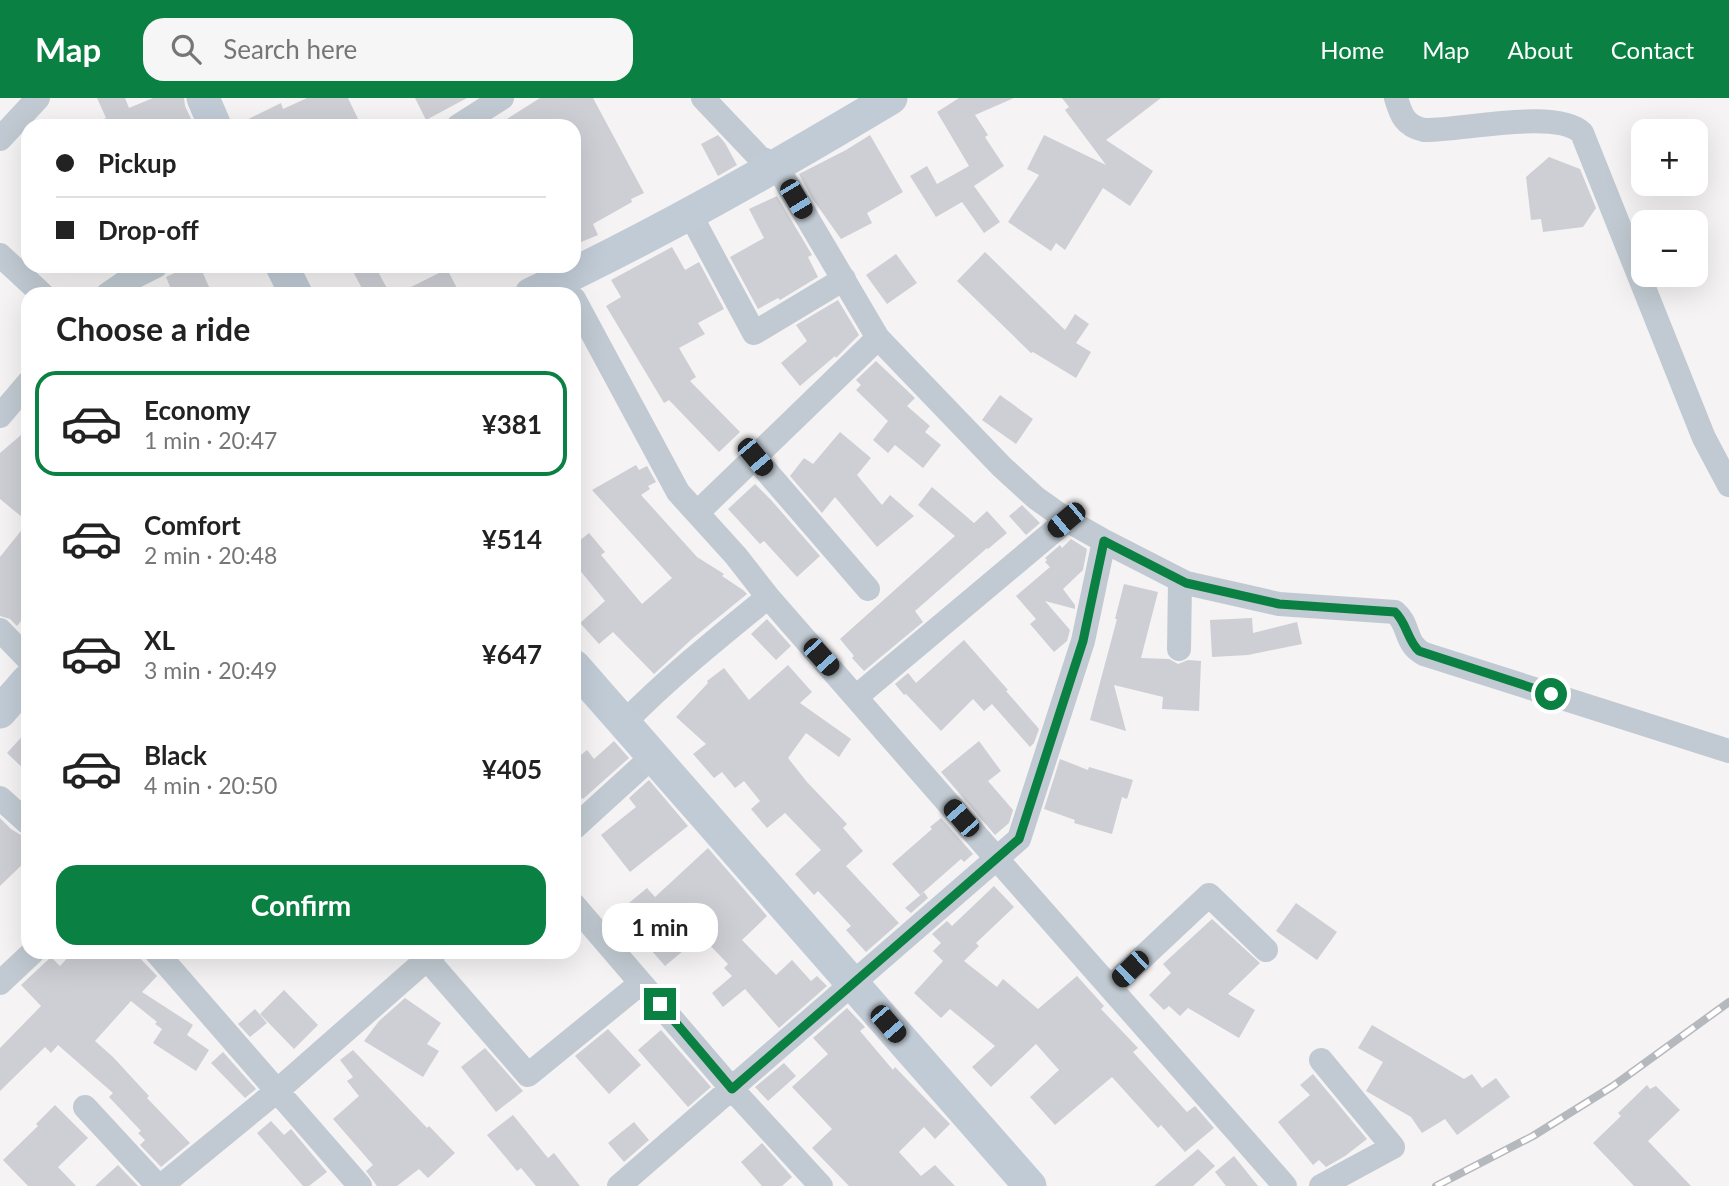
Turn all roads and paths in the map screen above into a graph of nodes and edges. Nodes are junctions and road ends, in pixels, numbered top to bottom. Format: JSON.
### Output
{"nodes":[{"id":1,"x":38,"y":98,"type":"edge"},
{"id":2,"x":203,"y":98,"type":"edge"},
{"id":3,"x":502,"y":98,"type":"edge"},
{"id":4,"x":703,"y":98,"type":"edge"},
{"id":5,"x":891,"y":98,"type":"edge"},
{"id":6,"x":1396,"y":98,"type":"edge"},
{"id":7,"x":212,"y":119,"type":"edge"},
{"id":8,"x":469,"y":119,"type":"edge"},
{"id":9,"x":0,"y":139,"type":"edge"},
{"id":10,"x":776,"y":166,"type":"junction"},
{"id":11,"x":690,"y":214,"type":"junction"},
{"id":12,"x":0,"y":255,"type":"edge"},
{"id":13,"x":142,"y":273,"type":"edge"},
{"id":14,"x":844,"y":279,"type":"junction"},
{"id":15,"x":34,"y":287,"type":"edge"},
{"id":16,"x":118,"y":287,"type":"edge"},
{"id":17,"x":575,"y":287,"type":"edge"},
{"id":18,"x":581,"y":311,"type":"edge"},
{"id":19,"x":878,"y":338,"type":"junction"},
{"id":20,"x":21,"y":391,"type":"edge"},
{"id":21,"x":0,"y":416,"type":"edge"},
{"id":22,"x":755,"y":457,"type":"junction"},
{"id":23,"x":1729,"y":485,"type":"edge"},
{"id":24,"x":697,"y":513,"type":"junction"},
{"id":25,"x":1066,"y":520,"type":"junction"},
{"id":26,"x":1104,"y":541,"type":"junction"},
{"id":27,"x":1180,"y":581,"type":"junction"},
{"id":28,"x":868,"y":589,"type":"dead end"},
{"id":29,"x":768,"y":597,"type":"junction"},
{"id":30,"x":0,"y":630,"type":"edge"},
{"id":31,"x":1179,"y":649,"type":"dead end"},
{"id":32,"x":21,"y":652,"type":"edge"},
{"id":33,"x":581,"y":674,"type":"edge"},
{"id":34,"x":21,"y":688,"type":"edge"},
{"id":35,"x":856,"y":697,"type":"junction"},
{"id":36,"x":0,"y":712,"type":"edge"},
{"id":37,"x":624,"y":723,"type":"junction"},
{"id":38,"x":1729,"y":751,"type":"edge"},
{"id":39,"x":653,"y":756,"type":"junction"},
{"id":40,"x":0,"y":798,"type":"edge"},
{"id":41,"x":21,"y":817,"type":"edge"},
{"id":42,"x":581,"y":822,"type":"edge"},
{"id":43,"x":996,"y":859,"type":"junction"},
{"id":44,"x":581,"y":913,"type":"edge"},
{"id":45,"x":1266,"y":950,"type":"dead end"},
{"id":46,"x":26,"y":959,"type":"edge"},
{"id":47,"x":162,"y":959,"type":"edge"},
{"id":48,"x":428,"y":959,"type":"edge"},
{"id":49,"x":433,"y":959,"type":"edge"},
{"id":50,"x":0,"y":983,"type":"edge"},
{"id":51,"x":641,"y":983,"type":"junction"},
{"id":52,"x":853,"y":983,"type":"junction"},
{"id":53,"x":1111,"y":988,"type":"junction"},
{"id":54,"x":1321,"y":1060,"type":"dead end"},
{"id":55,"x":732,"y":1089,"type":"junction"},
{"id":56,"x":276,"y":1091,"type":"junction"},
{"id":57,"x":85,"y":1107,"type":"dead end"},
{"id":58,"x":160,"y":1186,"type":"edge"},
{"id":59,"x":360,"y":1186,"type":"edge"},
{"id":60,"x":619,"y":1186,"type":"edge"},
{"id":61,"x":821,"y":1186,"type":"edge"},
{"id":62,"x":1030,"y":1186,"type":"edge"},
{"id":63,"x":1286,"y":1186,"type":"edge"},
{"id":64,"x":1321,"y":1186,"type":"edge"}],
"edges":[{"from":1,"to":9,"type":"street"},
{"from":2,"to":7,"type":"street"},
{"from":3,"to":8,"type":"street"},
{"from":4,"to":10,"type":"street"},
{"from":5,"to":10,"type":"street"},
{"from":6,"to":23,"type":"street"},
{"from":10,"to":11,"type":"street"},
{"from":10,"to":14,"type":"street"},
{"from":11,"to":14,"type":"street"},
{"from":11,"to":17,"type":"street"},
{"from":12,"to":15,"type":"street"},
{"from":13,"to":16,"type":"street"},
{"from":14,"to":19,"type":"street"},
{"from":18,"to":24,"type":"street"},
{"from":19,"to":22,"type":"street"},
{"from":19,"to":25,"type":"street"},
{"from":20,"to":21,"type":"street"},
{"from":22,"to":24,"type":"street"},
{"from":22,"to":28,"type":"street"},
{"from":24,"to":29,"type":"street"},
{"from":25,"to":26,"type":"street"},
{"from":25,"to":35,"type":"street"},
{"from":26,"to":27,"type":"street"},
{"from":26,"to":43,"type":"street"},
{"from":27,"to":31,"type":"street"},
{"from":27,"to":38,"type":"street"},
{"from":29,"to":35,"type":"street"},
{"from":29,"to":37,"type":"street"},
{"from":30,"to":32,"type":"street"},
{"from":33,"to":37,"type":"street"},
{"from":34,"to":36,"type":"street"},
{"from":35,"to":43,"type":"street"},
{"from":37,"to":39,"type":"street"},
{"from":39,"to":42,"type":"street"},
{"from":39,"to":52,"type":"street"},
{"from":40,"to":41,"type":"street"},
{"from":43,"to":52,"type":"street"},
{"from":43,"to":53,"type":"street"},
{"from":44,"to":51,"type":"street"},
{"from":45,"to":53,"type":"street"},
{"from":46,"to":50,"type":"street"},
{"from":47,"to":56,"type":"street"},
{"from":48,"to":56,"type":"street"},
{"from":49,"to":51,"type":"street"},
{"from":51,"to":55,"type":"street"},
{"from":52,"to":55,"type":"street"},
{"from":52,"to":62,"type":"street"},
{"from":53,"to":63,"type":"street"},
{"from":54,"to":64,"type":"street"},
{"from":55,"to":60,"type":"street"},
{"from":55,"to":61,"type":"street"},
{"from":56,"to":58,"type":"street"},
{"from":56,"to":59,"type":"street"},
{"from":57,"to":58,"type":"street"}]}
